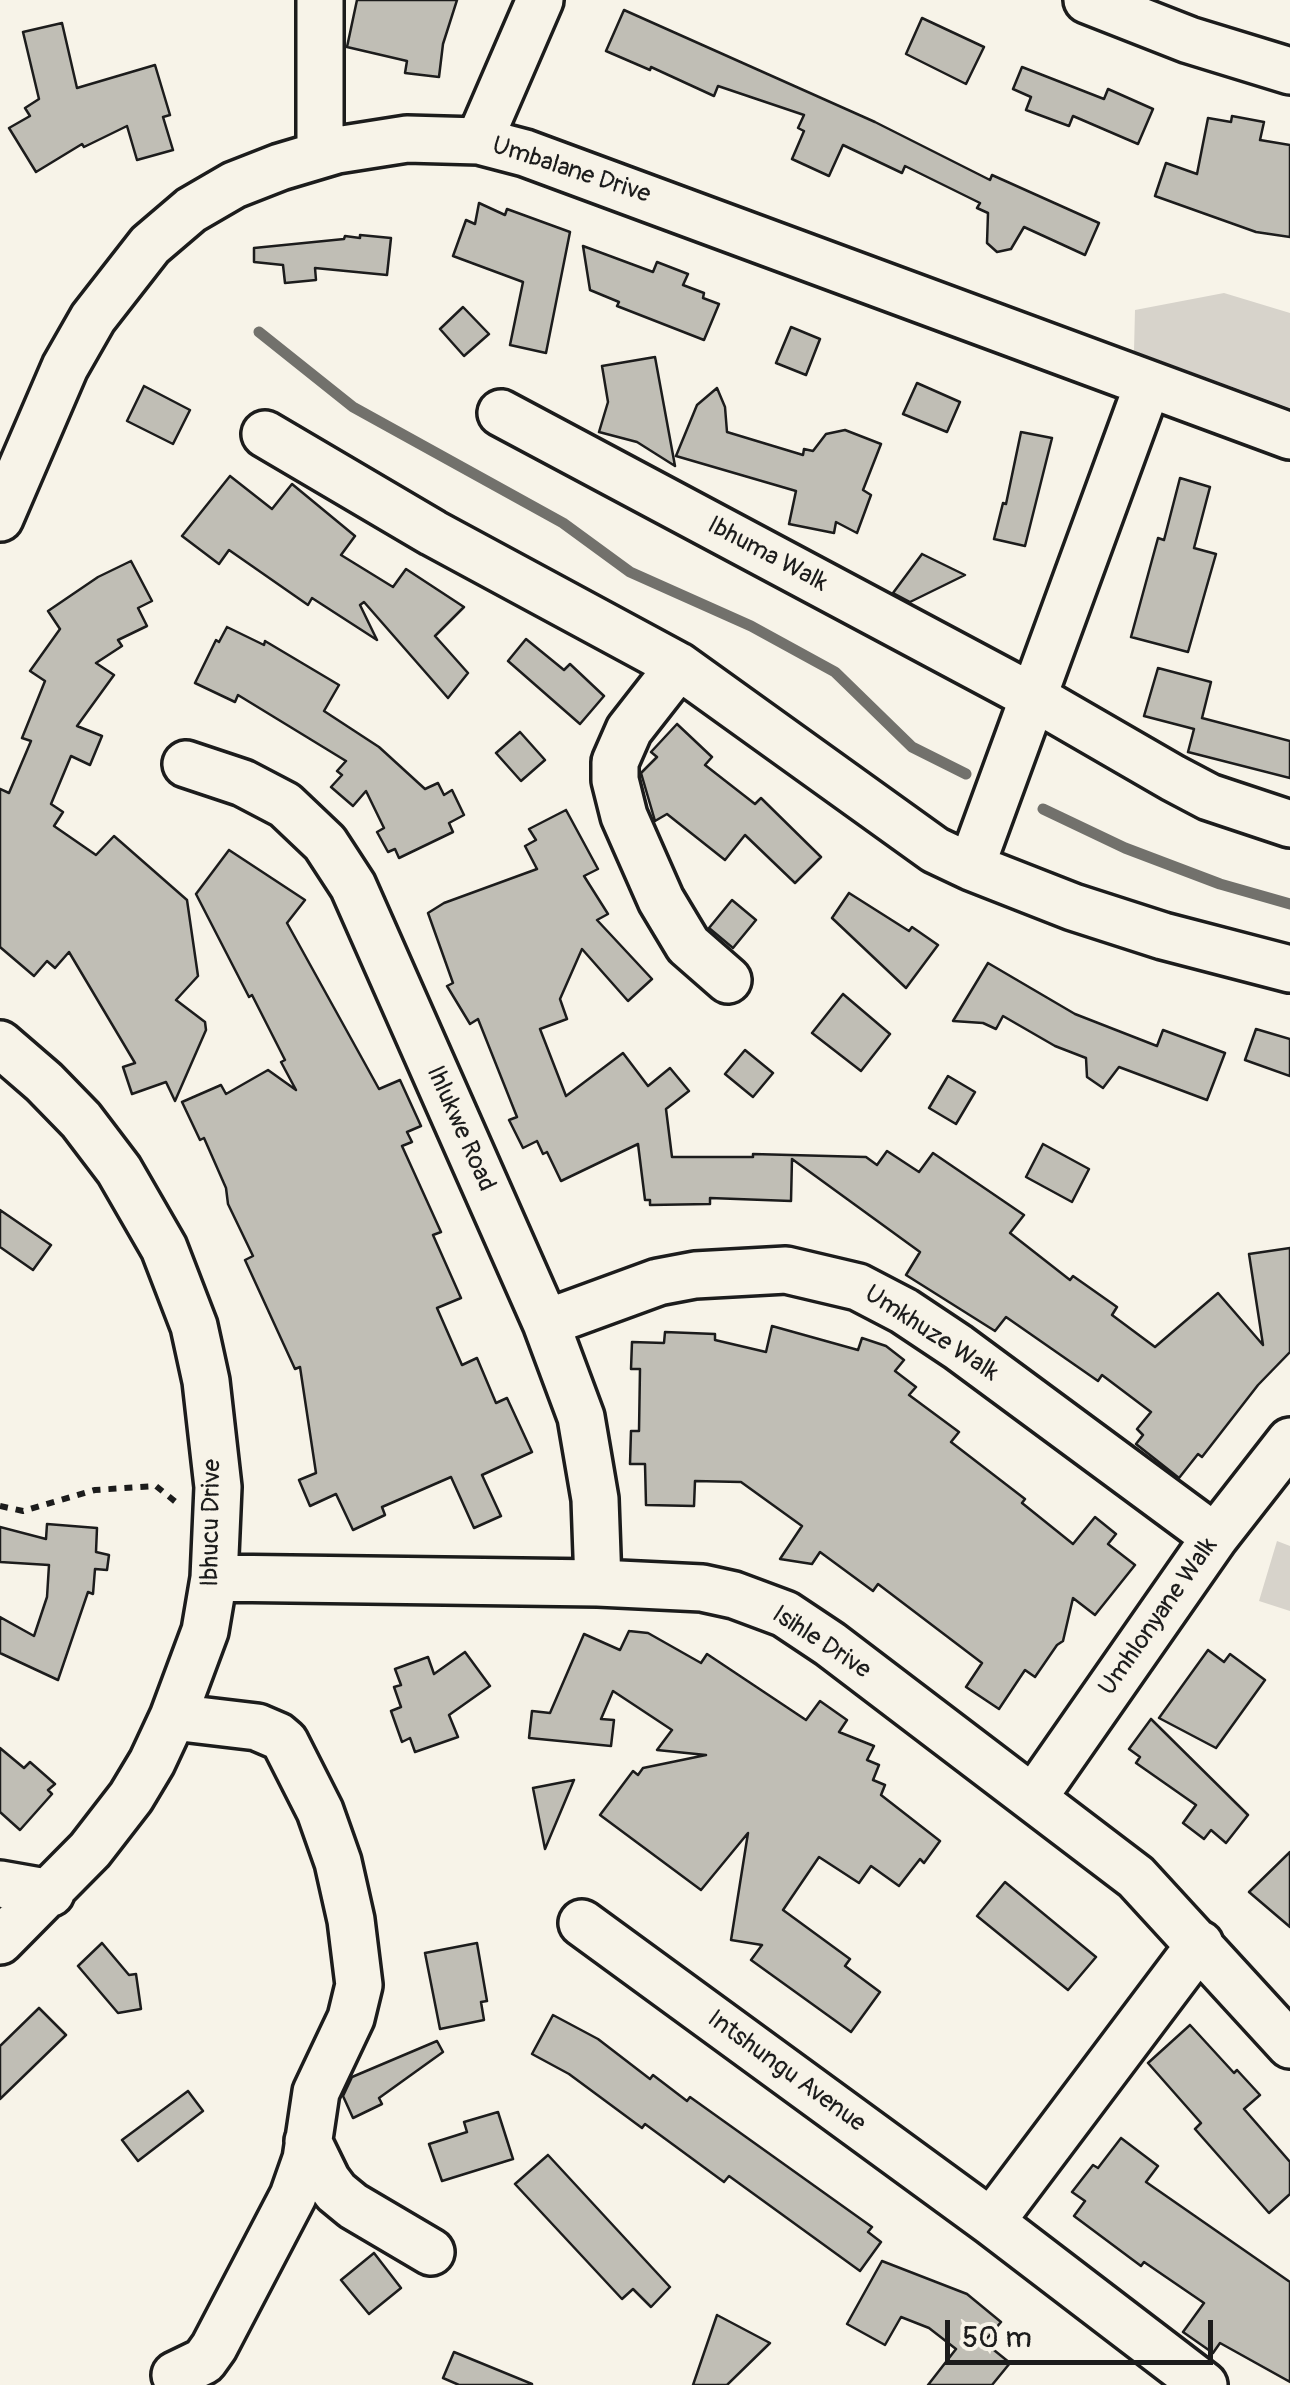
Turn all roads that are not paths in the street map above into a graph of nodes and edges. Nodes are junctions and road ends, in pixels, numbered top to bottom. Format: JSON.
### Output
{"nodes":[{"id":1,"x":320,"y":0,"type":"edge"},
{"id":2,"x":540,"y":0,"type":"edge"},
{"id":3,"x":1087,"y":0,"type":"edge"},
{"id":4,"x":1290,"y":71,"type":"edge"},
{"id":5,"x":479,"y":141,"type":"junction"},
{"id":6,"x":320,"y":155,"type":"junction"},
{"id":7,"x":1148,"y":384,"type":"junction"},
{"id":8,"x":500,"y":413,"type":"dead end"},
{"id":9,"x":265,"y":434,"type":"dead end"},
{"id":10,"x":1290,"y":436,"type":"edge"},
{"id":11,"x":0,"y":518,"type":"edge"},
{"id":12,"x":679,"y":666,"type":"junction"},
{"id":13,"x":1033,"y":697,"type":"junction"},
{"id":14,"x":186,"y":764,"type":"dead end"},
{"id":15,"x":1290,"y":824,"type":"edge"},
{"id":16,"x":970,"y":868,"type":"junction"},
{"id":17,"x":1290,"y":969,"type":"edge"},
{"id":18,"x":728,"y":980,"type":"dead end"},
{"id":19,"x":0,"y":1044,"type":"edge"},
{"id":20,"x":546,"y":1323,"type":"junction"},
{"id":21,"x":1290,"y":1442,"type":"edge"},
{"id":22,"x":1214,"y":1537,"type":"junction"},
{"id":23,"x":214,"y":1578,"type":"junction"},
{"id":24,"x":598,"y":1582,"type":"junction"},
{"id":25,"x":173,"y":1717,"type":"junction"},
{"id":26,"x":1034,"y":1797,"type":"junction"},
{"id":27,"x":0,"y":1884,"type":"edge"},
{"id":28,"x":51,"y":1893,"type":"junction"},
{"id":29,"x":582,"y":1922,"type":"dead end"},
{"id":30,"x":0,"y":1941,"type":"edge"},
{"id":31,"x":1200,"y":1944,"type":"junction"},
{"id":32,"x":1290,"y":2045,"type":"edge"},
{"id":33,"x":308,"y":2140,"type":"junction"},
{"id":34,"x":991,"y":2222,"type":"junction"},
{"id":35,"x":431,"y":2252,"type":"dead end"},
{"id":36,"x":175,"y":2375,"type":"dead end"},
{"id":37,"x":1204,"y":2385,"type":"edge"}],
"edges":[{"from":1,"to":6,"type":"street"},
{"from":2,"to":5,"type":"street"},
{"from":3,"to":4,"type":"street"},
{"from":5,"to":6,"type":"street","name":"Umbalane Drive"},
{"from":5,"to":7,"type":"street","name":"Umbalane Drive"},
{"from":6,"to":11,"type":"street","name":"Umbalane Drive"},
{"from":7,"to":10,"type":"street","name":"Umbalane Drive"},
{"from":7,"to":13,"type":"street"},
{"from":8,"to":13,"type":"street","name":"Ibhuma Walk"},
{"from":9,"to":12,"type":"street"},
{"from":12,"to":16,"type":"street"},
{"from":12,"to":18,"type":"street"},
{"from":13,"to":15,"type":"street","name":"Ibhuma Walk"},
{"from":13,"to":16,"type":"street"},
{"from":14,"to":20,"type":"street","name":"Ihlukwe Road"},
{"from":16,"to":17,"type":"street"},
{"from":19,"to":23,"type":"street","name":"Ibhucu Drive"},
{"from":20,"to":22,"type":"street","name":"Umkhuze Walk"},
{"from":20,"to":24,"type":"street","name":"Ihlukwe Road"},
{"from":21,"to":22,"type":"street","name":"Umhlonyane Walk"},
{"from":22,"to":26,"type":"street","name":"Umhlonyane Walk"},
{"from":23,"to":24,"type":"street","name":"Isihle Drive"},
{"from":23,"to":25,"type":"street","name":"Ibhucu Drive"},
{"from":24,"to":26,"type":"street","name":"Isihle Drive"},
{"from":25,"to":28,"type":"street","name":"Ibhucu Drive"},
{"from":25,"to":33,"type":"street"},
{"from":26,"to":31,"type":"street","name":"Isihle Drive"},
{"from":27,"to":28,"type":"street"},
{"from":28,"to":30,"type":"street","name":"Ibhucu Drive"},
{"from":29,"to":34,"type":"street","name":"Intshungu Avenue"},
{"from":31,"to":32,"type":"street","name":"Isihle Drive"},
{"from":31,"to":34,"type":"street"},
{"from":33,"to":35,"type":"street"},
{"from":33,"to":36,"type":"street"},
{"from":34,"to":37,"type":"street","name":"Intshungu Avenue"}]}
